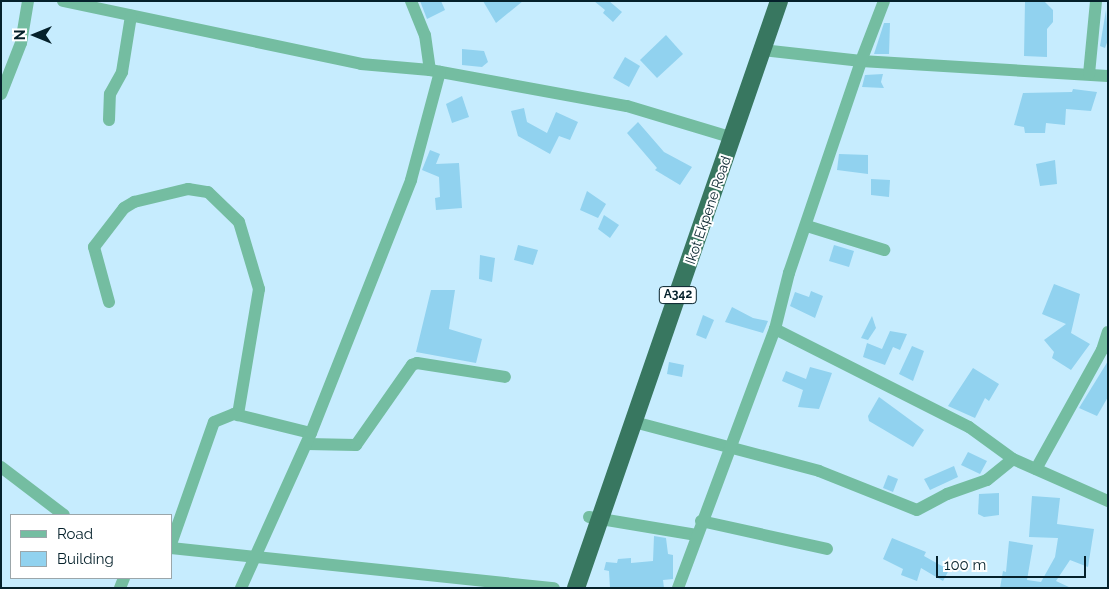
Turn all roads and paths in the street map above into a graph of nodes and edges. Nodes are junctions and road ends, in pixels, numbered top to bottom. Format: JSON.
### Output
{"nodes":[{"id":1,"x":28,"y":1,"type":"edge"},
{"id":2,"x":63,"y":1,"type":"edge"},
{"id":3,"x":411,"y":1,"type":"edge"},
{"id":4,"x":767,"y":1,"type":"edge"},
{"id":5,"x":779,"y":1,"type":"edge"},
{"id":6,"x":884,"y":1,"type":"edge"},
{"id":7,"x":1096,"y":1,"type":"edge"},
{"id":8,"x":132,"y":16,"type":"junction"},
{"id":9,"x":762,"y":50,"type":"junction"},
{"id":10,"x":860,"y":61,"type":"junction"},
{"id":11,"x":435,"y":71,"type":"junction"},
{"id":12,"x":1088,"y":74,"type":"junction"},
{"id":13,"x":1108,"y":76,"type":"edge"},
{"id":14,"x":1,"y":94,"type":"edge"},
{"id":15,"x":108,"y":120,"type":"dead end"},
{"id":16,"x":728,"y":136,"type":"junction"},
{"id":17,"x":807,"y":226,"type":"junction"},
{"id":18,"x":884,"y":250,"type":"dead end"},
{"id":19,"x":108,"y":302,"type":"dead end"},
{"id":20,"x":775,"y":329,"type":"junction"},
{"id":21,"x":1108,"y":332,"type":"edge"},
{"id":22,"x":505,"y":377,"type":"dead end"},
{"id":23,"x":238,"y":415,"type":"junction"},
{"id":24,"x":634,"y":422,"type":"junction"},
{"id":25,"x":309,"y":439,"type":"junction"},
{"id":26,"x":732,"y":445,"type":"junction"},
{"id":27,"x":1013,"y":459,"type":"junction"},
{"id":28,"x":1,"y":467,"type":"edge"},
{"id":29,"x":1036,"y":469,"type":"junction"},
{"id":30,"x":1108,"y":501,"type":"edge"},
{"id":31,"x":63,"y":514,"type":"edge"},
{"id":32,"x":594,"y":518,"type":"junction"},
{"id":33,"x":701,"y":521,"type":"junction"},
{"id":34,"x":696,"y":534,"type":"junction"},
{"id":35,"x":172,"y":541,"type":"edge"},
{"id":36,"x":172,"y":548,"type":"edge"},
{"id":37,"x":827,"y":549,"type":"dead end"},
{"id":38,"x":258,"y":556,"type":"junction"},
{"id":39,"x":240,"y":588,"type":"edge"},
{"id":40,"x":554,"y":588,"type":"edge"},
{"id":41,"x":564,"y":588,"type":"edge"},
{"id":42,"x":576,"y":588,"type":"edge"},
{"id":43,"x":678,"y":588,"type":"edge"}],
"edges":[{"from":1,"to":14,"type":"street"},
{"from":2,"to":8,"type":"street"},
{"from":3,"to":11,"type":"street"},
{"from":4,"to":16,"type":"highway","name":"Ikot Ekpene Road","number":"A342"},
{"from":5,"to":9,"type":"highway","name":"Ikot Ekpene Road","number":"A342"},
{"from":6,"to":10,"type":"street"},
{"from":7,"to":12,"type":"street"},
{"from":8,"to":11,"type":"street"},
{"from":8,"to":15,"type":"street"},
{"from":9,"to":10,"type":"street"},
{"from":9,"to":16,"type":"highway","name":"Ikot Ekpene Road","number":"A342"},
{"from":10,"to":12,"type":"street"},
{"from":10,"to":17,"type":"street"},
{"from":11,"to":16,"type":"street"},
{"from":11,"to":25,"type":"street"},
{"from":12,"to":13,"type":"street"},
{"from":16,"to":24,"type":"highway","name":"Ikot Ekpene Road","number":"A342"},
{"from":16,"to":32,"type":"highway","name":"Ikot Ekpene Road","number":"A342"},
{"from":17,"to":18,"type":"street"},
{"from":17,"to":20,"type":"street"},
{"from":19,"to":23,"type":"street"},
{"from":20,"to":26,"type":"street"},
{"from":20,"to":27,"type":"street"},
{"from":21,"to":29,"type":"street"},
{"from":22,"to":25,"type":"street"},
{"from":23,"to":25,"type":"street"},
{"from":23,"to":35,"type":"street"},
{"from":24,"to":26,"type":"street"},
{"from":24,"to":32,"type":"highway","name":"Ikot Ekpene Road","number":"A342"},
{"from":25,"to":38,"type":"street"},
{"from":26,"to":27,"type":"street"},
{"from":26,"to":33,"type":"street"},
{"from":27,"to":29,"type":"street"},
{"from":28,"to":31,"type":"street"},
{"from":29,"to":30,"type":"street"},
{"from":32,"to":34,"type":"street"},
{"from":32,"to":41,"type":"highway","name":"Ikot Ekpene Road","number":"A342"},
{"from":32,"to":42,"type":"highway","name":"Ikot Ekpene Road","number":"A342"},
{"from":33,"to":34,"type":"street"},
{"from":33,"to":37,"type":"street"},
{"from":34,"to":43,"type":"street"},
{"from":36,"to":38,"type":"street"},
{"from":38,"to":39,"type":"street"},
{"from":38,"to":40,"type":"street"}]}
